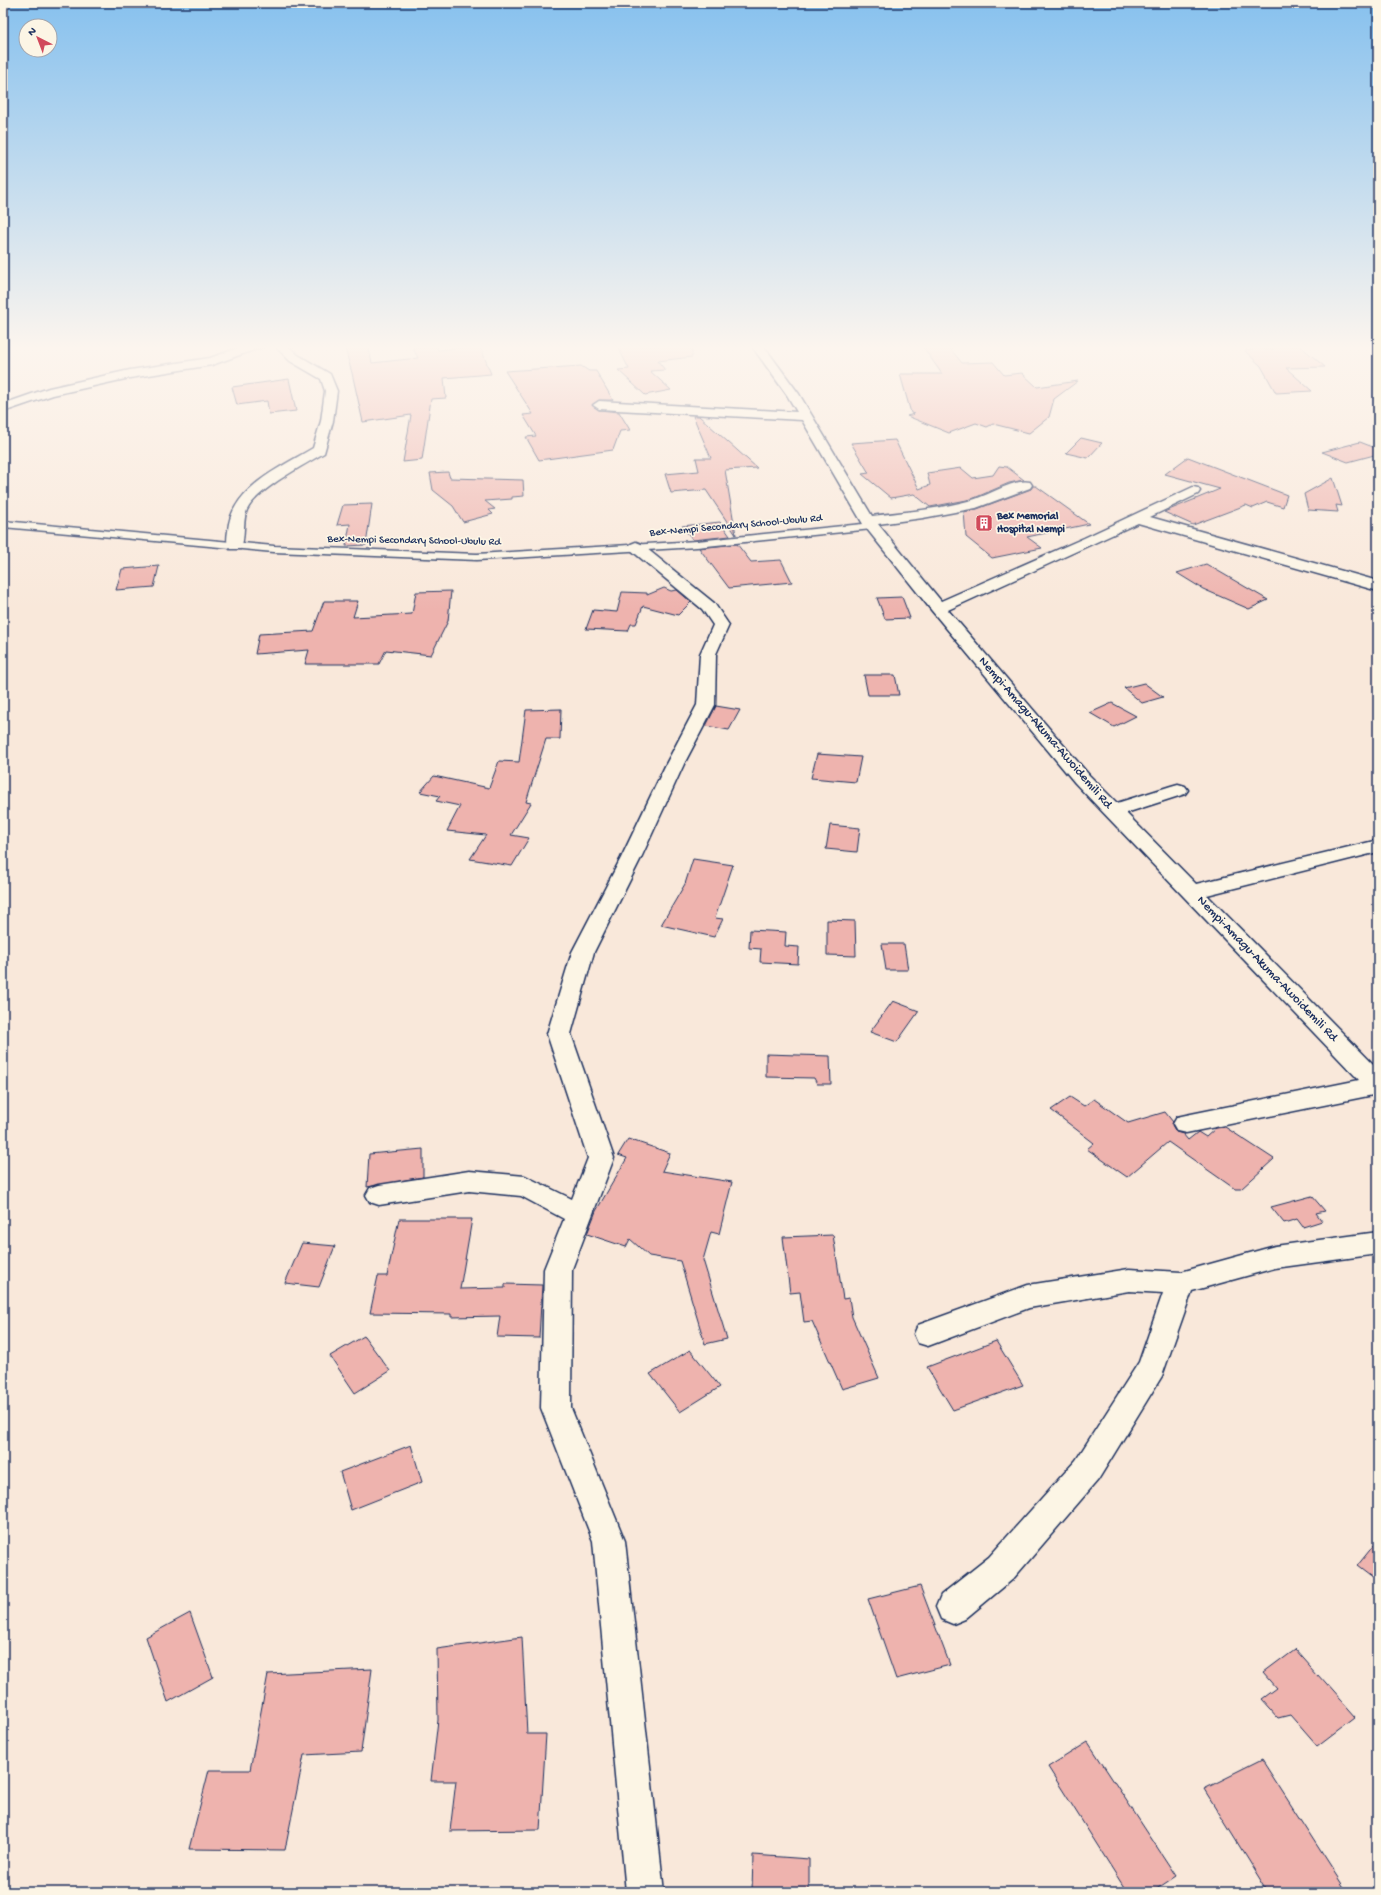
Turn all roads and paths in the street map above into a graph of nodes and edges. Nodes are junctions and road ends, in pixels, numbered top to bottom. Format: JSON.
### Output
{"nodes":[{"id":1,"x":324,"y":433,"type":"edge"},
{"id":2,"x":816,"y":433,"type":"edge"},
{"id":3,"x":1025,"y":485,"type":"dead end"},
{"id":4,"x":1193,"y":491,"type":"dead end"},
{"id":5,"x":1139,"y":519,"type":"junction"},
{"id":6,"x":870,"y":523,"type":"junction"},
{"id":7,"x":3,"y":524,"type":"edge"},
{"id":8,"x":235,"y":546,"type":"junction"},
{"id":9,"x":636,"y":547,"type":"junction"},
{"id":10,"x":1378,"y":586,"type":"edge"},
{"id":11,"x":938,"y":608,"type":"junction"},
{"id":12,"x":1178,"y":790,"type":"dead end"},
{"id":13,"x":1113,"y":811,"type":"junction"},
{"id":14,"x":1378,"y":846,"type":"edge"},
{"id":15,"x":1192,"y":892,"type":"junction"},
{"id":16,"x":1378,"y":1084,"type":"edge"},
{"id":17,"x":1186,"y":1124,"type":"dead end"},
{"id":18,"x":379,"y":1195,"type":"dead end"},
{"id":19,"x":580,"y":1215,"type":"junction"},
{"id":20,"x":1378,"y":1243,"type":"edge"},
{"id":21,"x":1181,"y":1283,"type":"junction"},
{"id":22,"x":928,"y":1334,"type":"dead end"},
{"id":23,"x":953,"y":1607,"type":"dead end"},
{"id":24,"x":645,"y":1892,"type":"edge"}],
"edges":[{"from":1,"to":8,"type":"street"},
{"from":2,"to":6,"type":"street","name":"Nempi-Amagu-Akuma-Awoidemili Rd"},
{"from":3,"to":6,"type":"street"},
{"from":4,"to":5,"type":"street"},
{"from":5,"to":10,"type":"street"},
{"from":5,"to":11,"type":"street"},
{"from":6,"to":9,"type":"lane","name":"Bex-Nempi Secondary School-Ubulu Rd"},
{"from":6,"to":11,"type":"street","name":"Nempi-Amagu-Akuma-Awoidemili Rd"},
{"from":7,"to":8,"type":"lane","name":"Bex-Nempi Secondary School-Ubulu Rd"},
{"from":8,"to":9,"type":"lane","name":"Bex-Nempi Secondary School-Ubulu Rd"},
{"from":9,"to":19,"type":"street"},
{"from":11,"to":13,"type":"street","name":"Nempi-Amagu-Akuma-Awoidemili Rd"},
{"from":12,"to":13,"type":"street"},
{"from":13,"to":15,"type":"street","name":"Nempi-Amagu-Akuma-Awoidemili Rd"},
{"from":14,"to":15,"type":"street"},
{"from":15,"to":16,"type":"street","name":"Nempi-Amagu-Akuma-Awoidemili Rd"},
{"from":16,"to":17,"type":"street"},
{"from":18,"to":19,"type":"street"},
{"from":19,"to":24,"type":"street"},
{"from":20,"to":21,"type":"street"},
{"from":21,"to":22,"type":"street"},
{"from":21,"to":23,"type":"street"}]}
